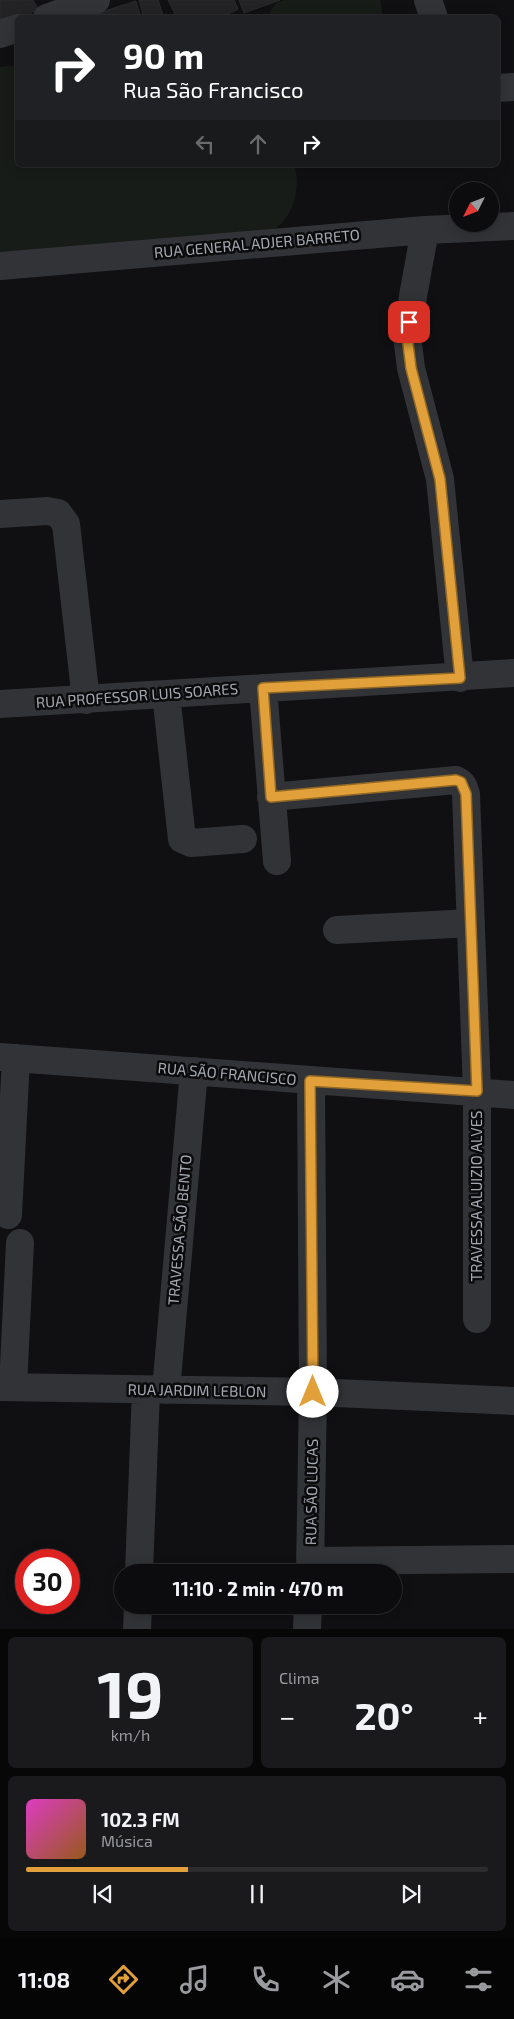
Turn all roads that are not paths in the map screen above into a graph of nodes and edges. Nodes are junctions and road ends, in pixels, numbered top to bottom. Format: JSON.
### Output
{"nodes":[{"id":1,"x":96,"y":0,"type":"edge"},
{"id":2,"x":428,"y":0,"type":"edge"},
{"id":3,"x":55,"y":15,"type":"edge"},
{"id":4,"x":433,"y":15,"type":"edge"},
{"id":5,"x":15,"y":29,"type":"edge"},
{"id":6,"x":0,"y":34,"type":"edge"},
{"id":7,"x":514,"y":87,"type":"edge"},
{"id":8,"x":500,"y":88,"type":"edge"},
{"id":9,"x":514,"y":226,"type":"edge"},
{"id":10,"x":425,"y":230,"type":"junction"},
{"id":11,"x":0,"y":266,"type":"edge"},
{"id":12,"x":0,"y":514,"type":"edge"},
{"id":13,"x":514,"y":673,"type":"edge"},
{"id":14,"x":460,"y":678,"type":"junction"},
{"id":15,"x":263,"y":688,"type":"junction"},
{"id":16,"x":166,"y":694,"type":"junction"},
{"id":17,"x":86,"y":700,"type":"junction"},
{"id":18,"x":0,"y":704,"type":"edge"},
{"id":19,"x":271,"y":797,"type":"junction"},
{"id":20,"x":243,"y":839,"type":"dead end"},
{"id":21,"x":277,"y":861,"type":"dead end"},
{"id":22,"x":471,"y":923,"type":"junction"},
{"id":23,"x":338,"y":930,"type":"dead end"},
{"id":24,"x":8,"y":1058,"type":"edge"},
{"id":25,"x":194,"y":1070,"type":"junction"},
{"id":26,"x":310,"y":1081,"type":"junction"},
{"id":27,"x":477,"y":1091,"type":"junction"},
{"id":28,"x":514,"y":1095,"type":"edge"},
{"id":29,"x":8,"y":1215,"type":"dead end"},
{"id":30,"x":20,"y":1243,"type":"dead end"},
{"id":31,"x":478,"y":1319,"type":"dead end"},
{"id":32,"x":6,"y":1387,"type":"edge"},
{"id":33,"x":156,"y":1390,"type":"junction"},
{"id":34,"x":313,"y":1392,"type":"junction"},
{"id":35,"x":514,"y":1401,"type":"edge"},
{"id":36,"x":514,"y":1559,"type":"edge"},
{"id":37,"x":140,"y":1564,"type":"edge"},
{"id":38,"x":311,"y":1564,"type":"edge"},
{"id":39,"x":387,"y":1564,"type":"edge"},
{"id":40,"x":138,"y":1614,"type":"edge"},
{"id":41,"x":308,"y":1614,"type":"edge"},
{"id":42,"x":137,"y":1629,"type":"edge"},
{"id":43,"x":307,"y":1629,"type":"edge"}],
"edges":[{"from":1,"to":3,"type":"street"},
{"from":2,"to":4,"type":"street"},
{"from":5,"to":6,"type":"street"},
{"from":7,"to":8,"type":"street"},
{"from":9,"to":10,"type":"street","name":"RUA GENERAL ADJER BARRETO"},
{"from":10,"to":11,"type":"street","name":"RUA GENERAL ADJER BARRETO"},
{"from":10,"to":14,"type":"street"},
{"from":12,"to":17,"type":"street"},
{"from":13,"to":14,"type":"street","name":"RUA PROFESSOR LUIS SOARES"},
{"from":14,"to":15,"type":"street","name":"RUA PROFESSOR LUIS SOARES"},
{"from":15,"to":16,"type":"street","name":"RUA PROFESSOR LUIS SOARES"},
{"from":15,"to":19,"type":"street"},
{"from":16,"to":17,"type":"street","name":"RUA PROFESSOR LUIS SOARES"},
{"from":16,"to":20,"type":"street"},
{"from":17,"to":18,"type":"street","name":"RUA PROFESSOR LUIS SOARES"},
{"from":19,"to":21,"type":"street"},
{"from":19,"to":22,"type":"street","name":"TRAVESSA ALUIZIO ALVES"},
{"from":22,"to":23,"type":"street"},
{"from":22,"to":27,"type":"street","name":"TRAVESSA ALUIZIO ALVES"},
{"from":24,"to":25,"type":"street","name":"RUA SÃO FRANCISCO"},
{"from":24,"to":29,"type":"street"},
{"from":25,"to":26,"type":"street","name":"RUA SÃO FRANCISCO"},
{"from":25,"to":33,"type":"street","name":"TRAVESSA SÃO BENTO"},
{"from":26,"to":27,"type":"street","name":"RUA SÃO FRANCISCO"},
{"from":26,"to":34,"type":"street","name":"RUA SÃO LUCAS"},
{"from":27,"to":28,"type":"street","name":"RUA SÃO FRANCISCO"},
{"from":27,"to":31,"type":"street","name":"TRAVESSA ALUIZIO ALVES"},
{"from":30,"to":32,"type":"street"},
{"from":32,"to":33,"type":"street","name":"RUA JARDIM LEBLON"},
{"from":33,"to":34,"type":"street","name":"RUA JARDIM LEBLON"},
{"from":33,"to":37,"type":"street","name":"TRAVESSA SÃO BENTO"},
{"from":34,"to":35,"type":"street","name":"RUA JARDIM LEBLON"},
{"from":34,"to":38,"type":"street","name":"RUA SÃO LUCAS"},
{"from":36,"to":39,"type":"street"},
{"from":40,"to":42,"type":"street"},
{"from":41,"to":43,"type":"street"}]}
